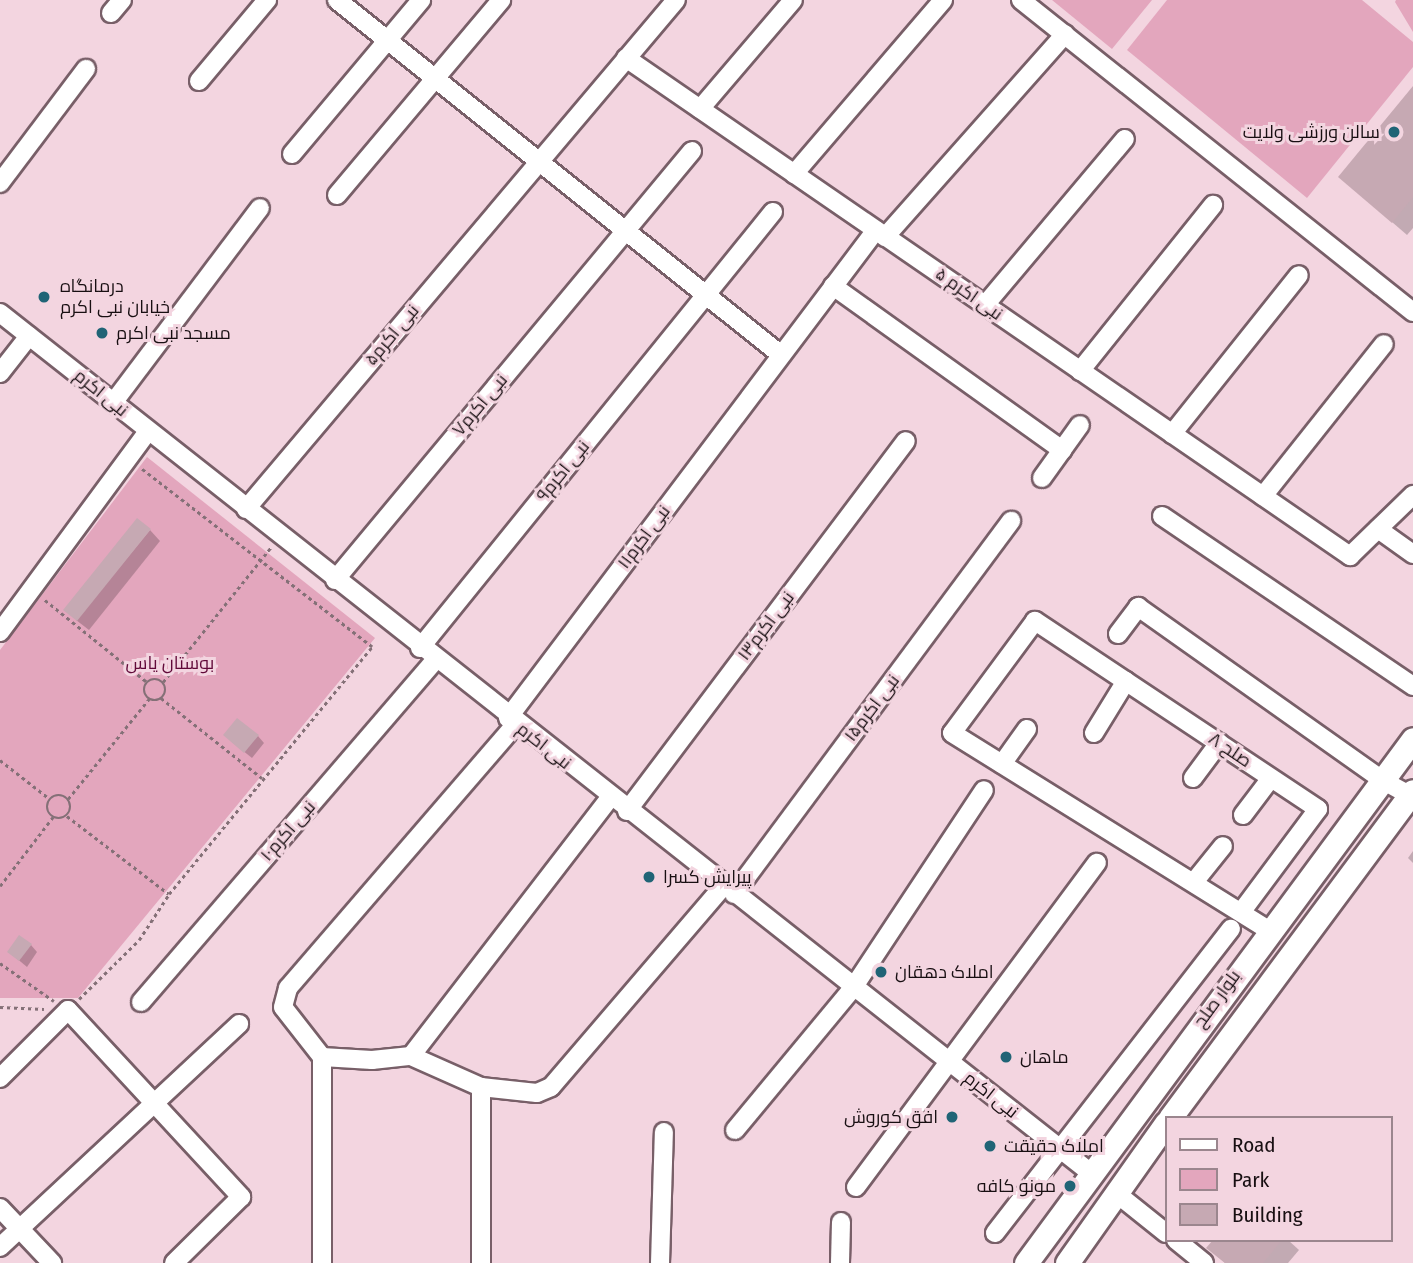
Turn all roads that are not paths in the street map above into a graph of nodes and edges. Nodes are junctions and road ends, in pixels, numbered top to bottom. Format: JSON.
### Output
{"nodes":[{"id":1,"x":267,"y":0,"type":"edge"},
{"id":2,"x":337,"y":0,"type":"edge"},
{"id":3,"x":421,"y":0,"type":"edge"},
{"id":4,"x":501,"y":0,"type":"edge"},
{"id":5,"x":676,"y":0,"type":"edge"},
{"id":6,"x":793,"y":0,"type":"edge"},
{"id":7,"x":943,"y":0,"type":"edge"},
{"id":8,"x":1021,"y":0,"type":"edge"},
{"id":9,"x":1065,"y":34,"type":"junction"},
{"id":10,"x":387,"y":40,"type":"junction"},
{"id":11,"x":626,"y":58,"type":"junction"},
{"id":12,"x":86,"y":69,"type":"dead end"},
{"id":13,"x":435,"y":78,"type":"junction"},
{"id":14,"x":199,"y":81,"type":"dead end"},
{"id":15,"x":700,"y":110,"type":"junction"},
{"id":16,"x":1125,"y":139,"type":"dead end"},
{"id":17,"x":692,"y":151,"type":"dead end"},
{"id":18,"x":292,"y":154,"type":"dead end"},
{"id":19,"x":538,"y":161,"type":"junction"},
{"id":20,"x":794,"y":174,"type":"junction"},
{"id":21,"x":0,"y":183,"type":"edge"},
{"id":22,"x":337,"y":195,"type":"dead end"},
{"id":23,"x":1213,"y":205,"type":"dead end"},
{"id":24,"x":260,"y":208,"type":"dead end"},
{"id":25,"x":773,"y":212,"type":"dead end"},
{"id":26,"x":625,"y":230,"type":"junction"},
{"id":27,"x":881,"y":233,"type":"junction"},
{"id":28,"x":1299,"y":275,"type":"dead end"},
{"id":29,"x":833,"y":286,"type":"junction"},
{"id":30,"x":705,"y":295,"type":"junction"},
{"id":31,"x":985,"y":305,"type":"junction"},
{"id":32,"x":1413,"y":312,"type":"edge"},
{"id":33,"x":0,"y":313,"type":"edge"},
{"id":34,"x":29,"y":337,"type":"junction"},
{"id":35,"x":1384,"y":344,"type":"dead end"},
{"id":36,"x":781,"y":355,"type":"junction"},
{"id":37,"x":1080,"y":371,"type":"junction"},
{"id":38,"x":0,"y":373,"type":"edge"},
{"id":39,"x":113,"y":403,"type":"junction"},
{"id":40,"x":1080,"y":425,"type":"dead end"},
{"id":41,"x":148,"y":432,"type":"junction"},
{"id":42,"x":1172,"y":434,"type":"junction"},
{"id":43,"x":906,"y":442,"type":"dead end"},
{"id":44,"x":1062,"y":450,"type":"junction"},
{"id":45,"x":1042,"y":478,"type":"dead end"},
{"id":46,"x":1413,"y":495,"type":"edge"},
{"id":47,"x":1263,"y":496,"type":"junction"},
{"id":48,"x":246,"y":509,"type":"junction"},
{"id":49,"x":1163,"y":516,"type":"dead end"},
{"id":50,"x":1011,"y":521,"type":"dead end"},
{"id":51,"x":1378,"y":529,"type":"junction"},
{"id":52,"x":1413,"y":554,"type":"edge"},
{"id":53,"x":335,"y":580,"type":"junction"},
{"id":54,"x":0,"y":632,"type":"edge"},
{"id":55,"x":1118,"y":634,"type":"dead end"},
{"id":56,"x":420,"y":648,"type":"junction"},
{"id":57,"x":435,"y":660,"type":"junction"},
{"id":58,"x":1126,"y":681,"type":"junction"},
{"id":59,"x":1413,"y":686,"type":"edge"},
{"id":60,"x":512,"y":721,"type":"junction"},
{"id":61,"x":1027,"y":729,"type":"dead end"},
{"id":62,"x":1094,"y":733,"type":"dead end"},
{"id":63,"x":1413,"y":739,"type":"edge"},
{"id":64,"x":1219,"y":743,"type":"junction"},
{"id":65,"x":1002,"y":764,"type":"junction"},
{"id":66,"x":1193,"y":778,"type":"dead end"},
{"id":67,"x":1271,"y":778,"type":"junction"},
{"id":68,"x":1382,"y":780,"type":"junction"},
{"id":69,"x":984,"y":790,"type":"dead end"},
{"id":70,"x":1412,"y":794,"type":"edge"},
{"id":71,"x":610,"y":798,"type":"junction"},
{"id":72,"x":627,"y":811,"type":"junction"},
{"id":73,"x":1243,"y":815,"type":"dead end"},
{"id":74,"x":1223,"y":846,"type":"dead end"},
{"id":75,"x":1097,"y":863,"type":"dead end"},
{"id":76,"x":1195,"y":882,"type":"junction"},
{"id":77,"x":729,"y":890,"type":"junction"},
{"id":78,"x":1242,"y":911,"type":"junction"},
{"id":79,"x":1231,"y":929,"type":"dead end"},
{"id":80,"x":1269,"y":930,"type":"junction"},
{"id":81,"x":853,"y":988,"type":"junction"},
{"id":82,"x":141,"y":1002,"type":"dead end"},
{"id":83,"x":239,"y":1024,"type":"dead end"},
{"id":84,"x":411,"y":1056,"type":"junction"},
{"id":85,"x":322,"y":1057,"type":"junction"},
{"id":86,"x":951,"y":1064,"type":"junction"},
{"id":87,"x":0,"y":1078,"type":"edge"},
{"id":88,"x":481,"y":1087,"type":"junction"},
{"id":89,"x":153,"y":1105,"type":"junction"},
{"id":90,"x":1171,"y":1116,"type":"edge"},
{"id":91,"x":1164,"y":1125,"type":"edge"},
{"id":92,"x":735,"y":1130,"type":"dead end"},
{"id":93,"x":664,"y":1132,"type":"dead end"},
{"id":94,"x":1059,"y":1149,"type":"junction"},
{"id":95,"x":1092,"y":1174,"type":"junction"},
{"id":96,"x":856,"y":1187,"type":"dead end"},
{"id":97,"x":1116,"y":1193,"type":"junction"},
{"id":98,"x":0,"y":1208,"type":"edge"},
{"id":99,"x":841,"y":1222,"type":"dead end"},
{"id":100,"x":20,"y":1229,"type":"junction"},
{"id":101,"x":1164,"y":1231,"type":"edge"},
{"id":102,"x":995,"y":1233,"type":"dead end"},
{"id":103,"x":1179,"y":1242,"type":"edge"},
{"id":104,"x":0,"y":1247,"type":"edge"},
{"id":105,"x":52,"y":1263,"type":"edge"},
{"id":106,"x":174,"y":1263,"type":"edge"},
{"id":107,"x":322,"y":1263,"type":"edge"},
{"id":108,"x":481,"y":1263,"type":"edge"},
{"id":109,"x":660,"y":1263,"type":"edge"},
{"id":110,"x":840,"y":1263,"type":"edge"},
{"id":111,"x":1026,"y":1263,"type":"edge"},
{"id":112,"x":1067,"y":1263,"type":"edge"},
{"id":113,"x":1205,"y":1263,"type":"edge"}],
"edges":[{"from":1,"to":14,"type":"street"},
{"from":2,"to":10,"type":"street"},
{"from":3,"to":10,"type":"street"},
{"from":4,"to":13,"type":"street"},
{"from":5,"to":11,"type":"street"},
{"from":6,"to":15,"type":"street"},
{"from":7,"to":20,"type":"street"},
{"from":8,"to":9,"type":"street"},
{"from":9,"to":27,"type":"street","name":"نبی اکرم۱۱"},
{"from":9,"to":32,"type":"street"},
{"from":10,"to":13,"type":"street"},
{"from":10,"to":18,"type":"street"},
{"from":11,"to":15,"type":"street","name":"نبی اکرم ۵"},
{"from":11,"to":19,"type":"street"},
{"from":12,"to":21,"type":"street"},
{"from":13,"to":19,"type":"street"},
{"from":13,"to":22,"type":"street"},
{"from":15,"to":20,"type":"street","name":"نبی اکرم ۵"},
{"from":16,"to":31,"type":"street"},
{"from":17,"to":26,"type":"street","name":"نبی اکرم۷"},
{"from":19,"to":26,"type":"street"},
{"from":19,"to":48,"type":"street","name":"نبی اکرم۵"},
{"from":20,"to":27,"type":"street","name":"نبی اکرم ۵"},
{"from":23,"to":37,"type":"street"},
{"from":24,"to":39,"type":"street"},
{"from":25,"to":30,"type":"street","name":"نبی اکرم۹"},
{"from":26,"to":30,"type":"street"},
{"from":26,"to":53,"type":"street","name":"نبی اکرم۷"},
{"from":27,"to":29,"type":"street","name":"نبی اکرم۱۱"},
{"from":27,"to":31,"type":"street","name":"نبی اکرم ۵"},
{"from":28,"to":42,"type":"street"},
{"from":29,"to":36,"type":"street","name":"نبی اکرم۱۱"},
{"from":29,"to":44,"type":"street"},
{"from":30,"to":36,"type":"street"},
{"from":30,"to":56,"type":"street","name":"نبی اکرم۹"},
{"from":31,"to":37,"type":"street","name":"نبی اکرم ۵"},
{"from":33,"to":34,"type":"street","name":"نبی اکرم"},
{"from":34,"to":38,"type":"street"},
{"from":34,"to":39,"type":"street","name":"نبی اکرم"},
{"from":35,"to":47,"type":"street"},
{"from":36,"to":60,"type":"street","name":"نبی اکرم۱۱"},
{"from":37,"to":42,"type":"street","name":"نبی اکرم ۵"},
{"from":39,"to":41,"type":"street","name":"نبی اکرم"},
{"from":40,"to":44,"type":"street"},
{"from":41,"to":48,"type":"street","name":"نبی اکرم"},
{"from":41,"to":54,"type":"street"},
{"from":42,"to":47,"type":"street","name":"نبی اکرم ۵"},
{"from":43,"to":72,"type":"street","name":"نبی اکرم۱۳"},
{"from":44,"to":45,"type":"street"},
{"from":46,"to":51,"type":"street","name":"نبی اکرم ۵"},
{"from":47,"to":51,"type":"street","name":"نبی اکرم ۵"},
{"from":48,"to":53,"type":"street","name":"نبی اکرم"},
{"from":49,"to":59,"type":"street"},
{"from":50,"to":77,"type":"street","name":"نبی اکرم۱۵"},
{"from":51,"to":52,"type":"street"},
{"from":53,"to":56,"type":"street","name":"نبی اکرم"},
{"from":55,"to":68,"type":"street"},
{"from":56,"to":57,"type":"street","name":"نبی اکرم"},
{"from":57,"to":60,"type":"street","name":"نبی اکرم"},
{"from":57,"to":82,"type":"street","name":"نبی اکرم۱۰"},
{"from":58,"to":62,"type":"street"},
{"from":58,"to":64,"type":"street","name":"۸ صلح"},
{"from":58,"to":65,"type":"street","name":"۸ صلح"},
{"from":60,"to":71,"type":"street","name":"نبی اکرم"},
{"from":60,"to":85,"type":"street","name":"نبی اکرم۱۱"},
{"from":61,"to":65,"type":"street"},
{"from":63,"to":68,"type":"main road","name":"بلوار صلح"},
{"from":64,"to":66,"type":"street"},
{"from":64,"to":67,"type":"street","name":"۸ صلح"},
{"from":65,"to":76,"type":"street"},
{"from":67,"to":73,"type":"street"},
{"from":67,"to":78,"type":"street","name":"۸ صلح"},
{"from":68,"to":70,"type":"street"},
{"from":68,"to":80,"type":"main road","name":"بلوار صلح"},
{"from":69,"to":81,"type":"street"},
{"from":70,"to":90,"type":"main road","name":"بلوار صلح"},
{"from":71,"to":72,"type":"street","name":"نبی اکرم"},
{"from":71,"to":84,"type":"street"},
{"from":72,"to":77,"type":"street","name":"نبی اکرم"},
{"from":74,"to":76,"type":"street"},
{"from":75,"to":86,"type":"street"},
{"from":76,"to":78,"type":"street"},
{"from":77,"to":81,"type":"street","name":"نبی اکرم"},
{"from":77,"to":88,"type":"street","name":"نبی اکرم۱۵"},
{"from":78,"to":80,"type":"street"},
{"from":79,"to":94,"type":"street"},
{"from":80,"to":95,"type":"main road","name":"بلوار صلح"},
{"from":81,"to":86,"type":"street","name":"نبی اکرم"},
{"from":81,"to":92,"type":"street"},
{"from":83,"to":89,"type":"street"},
{"from":84,"to":85,"type":"street"},
{"from":84,"to":88,"type":"street"},
{"from":85,"to":107,"type":"street"},
{"from":86,"to":94,"type":"street","name":"نبی اکرم"},
{"from":86,"to":96,"type":"street"},
{"from":87,"to":89,"type":"street"},
{"from":88,"to":108,"type":"street"},
{"from":89,"to":100,"type":"street"},
{"from":89,"to":106,"type":"street"},
{"from":91,"to":97,"type":"main road"},
{"from":93,"to":109,"type":"street"},
{"from":94,"to":95,"type":"street","name":"نبی اکرم"},
{"from":94,"to":102,"type":"street"},
{"from":95,"to":111,"type":"main road","name":"بلوار صلح"},
{"from":97,"to":101,"type":"street"},
{"from":97,"to":112,"type":"main road"},
{"from":98,"to":100,"type":"street"},
{"from":99,"to":110,"type":"street"},
{"from":100,"to":104,"type":"street"},
{"from":100,"to":105,"type":"street"},
{"from":103,"to":113,"type":"street"}]}
